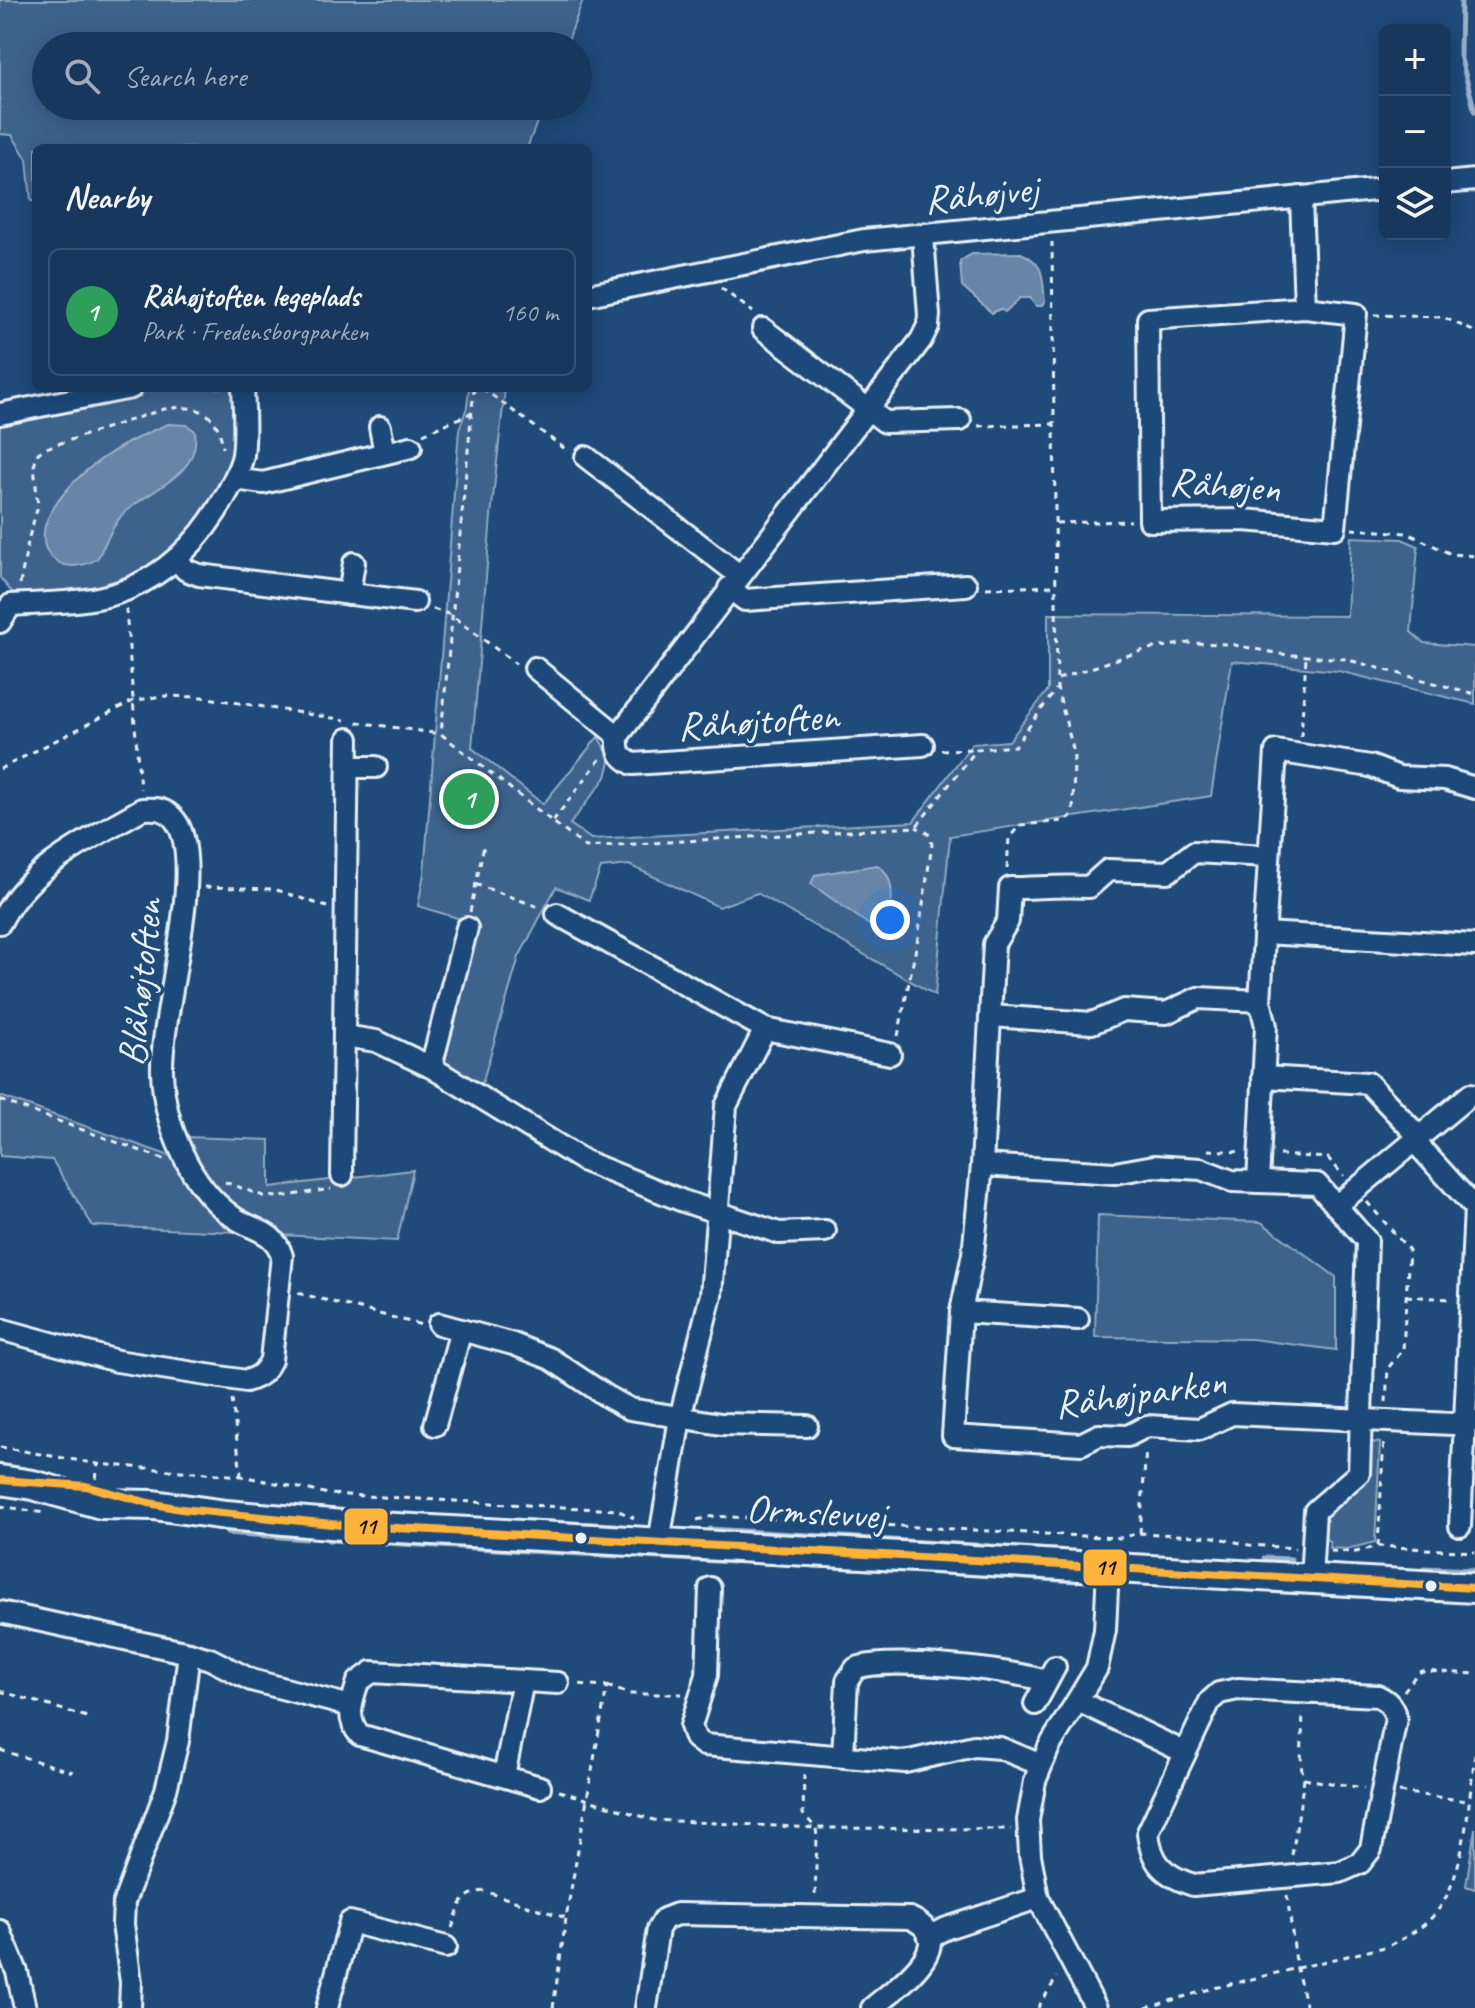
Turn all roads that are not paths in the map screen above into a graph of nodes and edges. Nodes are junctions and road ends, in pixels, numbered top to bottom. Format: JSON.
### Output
{"nodes":[{"id":1,"x":1475,"y":180,"type":"edge"},
{"id":2,"x":1451,"y":182,"type":"edge"},
{"id":3,"x":1379,"y":190,"type":"edge"},
{"id":4,"x":1301,"y":197,"type":"junction"},
{"id":5,"x":923,"y":236,"type":"junction"},
{"id":6,"x":592,"y":294,"type":"edge"},
{"id":7,"x":1305,"y":308,"type":"junction"},
{"id":8,"x":763,"y":329,"type":"road end"},
{"id":9,"x":111,"y":392,"type":"edge"},
{"id":10,"x":243,"y":392,"type":"edge"},
{"id":11,"x":867,"y":409,"type":"junction"},
{"id":12,"x":0,"y":414,"type":"edge"},
{"id":13,"x":960,"y":420,"type":"road end"},
{"id":14,"x":380,"y":427,"type":"dead end"},
{"id":15,"x":411,"y":447,"type":"road end"},
{"id":16,"x":385,"y":453,"type":"junction"},
{"id":17,"x":586,"y":457,"type":"road end"},
{"id":18,"x":235,"y":479,"type":"junction"},
{"id":19,"x":177,"y":560,"type":"junction"},
{"id":20,"x":354,"y":563,"type":"dead end"},
{"id":21,"x":734,"y":582,"type":"junction"},
{"id":22,"x":966,"y":585,"type":"road end"},
{"id":23,"x":349,"y":594,"type":"junction"},
{"id":24,"x":415,"y":602,"type":"road end"},
{"id":25,"x":4,"y":607,"type":"edge"},
{"id":26,"x":535,"y":668,"type":"road end"},
{"id":27,"x":618,"y":736,"type":"junction"},
{"id":28,"x":348,"y":739,"type":"dead end"},
{"id":29,"x":923,"y":745,"type":"road end"},
{"id":30,"x":348,"y":767,"type":"junction"},
{"id":31,"x":376,"y":767,"type":"dead end"},
{"id":32,"x":1475,"y":788,"type":"edge"},
{"id":33,"x":1268,"y":856,"type":"junction"},
{"id":34,"x":3,"y":912,"type":"edge"},
{"id":35,"x":557,"y":914,"type":"road end"},
{"id":36,"x":467,"y":928,"type":"road end"},
{"id":37,"x":1264,"y":933,"type":"junction"},
{"id":38,"x":1475,"y":945,"type":"edge"},
{"id":39,"x":1260,"y":1001,"type":"junction"},
{"id":40,"x":991,"y":1016,"type":"junction"},
{"id":41,"x":765,"y":1029,"type":"junction"},
{"id":42,"x":344,"y":1036,"type":"junction"},
{"id":43,"x":890,"y":1054,"type":"road end"},
{"id":44,"x":431,"y":1067,"type":"junction"},
{"id":45,"x":1263,"y":1077,"type":"junction"},
{"id":46,"x":1475,"y":1095,"type":"edge"},
{"id":47,"x":1417,"y":1140,"type":"junction"},
{"id":48,"x":982,"y":1165,"type":"junction"},
{"id":49,"x":342,"y":1175,"type":"dead end"},
{"id":50,"x":1258,"y":1182,"type":"junction"},
{"id":51,"x":1336,"y":1206,"type":"junction"},
{"id":52,"x":718,"y":1212,"type":"junction"},
{"id":53,"x":825,"y":1231,"type":"dead end"},
{"id":54,"x":961,"y":1312,"type":"junction"},
{"id":55,"x":1078,"y":1319,"type":"dead end"},
{"id":56,"x":439,"y":1324,"type":"road end"},
{"id":57,"x":0,"y":1329,"type":"edge"},
{"id":58,"x":461,"y":1330,"type":"junction"},
{"id":59,"x":680,"y":1418,"type":"junction"},
{"id":60,"x":1363,"y":1420,"type":"junction"},
{"id":61,"x":1470,"y":1420,"type":"edge"},
{"id":62,"x":435,"y":1425,"type":"dead end"},
{"id":63,"x":807,"y":1426,"type":"dead end"},
{"id":64,"x":0,"y":1480,"type":"edge"},
{"id":65,"x":1460,"y":1526,"type":"dead end"},
{"id":66,"x":661,"y":1536,"type":"junction"},
{"id":67,"x":1108,"y":1568,"type":"junction"},
{"id":68,"x":1311,"y":1579,"type":"junction"},
{"id":69,"x":710,"y":1588,"type":"dead end"},
{"id":70,"x":1475,"y":1588,"type":"edge"},
{"id":71,"x":0,"y":1612,"type":"edge"},
{"id":72,"x":189,"y":1653,"type":"junction"},
{"id":73,"x":523,"y":1681,"type":"junction"},
{"id":74,"x":558,"y":1683,"type":"road end"},
{"id":75,"x":1078,"y":1701,"type":"junction"},
{"id":76,"x":1035,"y":1704,"type":"dead end"},
{"id":77,"x":350,"y":1706,"type":"junction"},
{"id":78,"x":1184,"y":1752,"type":"junction"},
{"id":79,"x":843,"y":1756,"type":"junction"},
{"id":80,"x":1041,"y":1765,"type":"junction"},
{"id":81,"x":504,"y":1776,"type":"junction"},
{"id":82,"x":540,"y":1787,"type":"road end"},
{"id":83,"x":1038,"y":1898,"type":"junction"},
{"id":84,"x":0,"y":1931,"type":"edge"},
{"id":85,"x":929,"y":1937,"type":"junction"},
{"id":86,"x":446,"y":1947,"type":"road end"},
{"id":87,"x":25,"y":2008,"type":"edge"},
{"id":88,"x":130,"y":2008,"type":"edge"},
{"id":89,"x":327,"y":2008,"type":"edge"},
{"id":90,"x":646,"y":2008,"type":"edge"},
{"id":91,"x":872,"y":2008,"type":"edge"},
{"id":92,"x":1096,"y":2008,"type":"edge"}],
"edges":[{"from":1,"to":2,"type":"street"},
{"from":3,"to":4,"type":"street","name":"Råhøjvej"},
{"from":4,"to":5,"type":"street","name":"Råhøjvej"},
{"from":4,"to":7,"type":"street"},
{"from":5,"to":6,"type":"street","name":"Råhøjvej"},
{"from":5,"to":11,"type":"street","name":"Råhøjtoften"},
{"from":7,"to":7,"type":"street","name":"Råhøjen"},
{"from":8,"to":11,"type":"street"},
{"from":9,"to":12,"type":"street"},
{"from":10,"to":18,"type":"street"},
{"from":11,"to":13,"type":"street"},
{"from":11,"to":21,"type":"street","name":"Råhøjtoften"},
{"from":14,"to":16,"type":"street"},
{"from":15,"to":16,"type":"street"},
{"from":16,"to":18,"type":"street"},
{"from":17,"to":21,"type":"street"},
{"from":18,"to":19,"type":"street"},
{"from":19,"to":23,"type":"street"},
{"from":19,"to":25,"type":"street"},
{"from":20,"to":23,"type":"street"},
{"from":21,"to":22,"type":"street"},
{"from":21,"to":27,"type":"street","name":"Råhøjtoften"},
{"from":23,"to":24,"type":"street"},
{"from":26,"to":27,"type":"street","name":"Råhøjtoften"},
{"from":27,"to":29,"type":"street","name":"Råhøjtoften"},
{"from":28,"to":30,"type":"street"},
{"from":30,"to":31,"type":"street"},
{"from":30,"to":42,"type":"street"},
{"from":32,"to":33,"type":"street"},
{"from":33,"to":37,"type":"street"},
{"from":33,"to":40,"type":"street","name":"Råhøjparken"},
{"from":34,"to":57,"type":"street","name":"Blåhøjtoften"},
{"from":35,"to":41,"type":"street"},
{"from":36,"to":44,"type":"street"},
{"from":37,"to":38,"type":"street"},
{"from":37,"to":39,"type":"street"},
{"from":39,"to":40,"type":"street"},
{"from":39,"to":45,"type":"street"},
{"from":40,"to":48,"type":"street","name":"Råhøjparken"},
{"from":41,"to":43,"type":"street"},
{"from":41,"to":52,"type":"street"},
{"from":42,"to":44,"type":"street"},
{"from":42,"to":49,"type":"street"},
{"from":44,"to":52,"type":"street"},
{"from":45,"to":47,"type":"street"},
{"from":45,"to":50,"type":"street"},
{"from":46,"to":47,"type":"street"},
{"from":47,"to":51,"type":"street"},
{"from":47,"to":61,"type":"street"},
{"from":48,"to":50,"type":"street"},
{"from":48,"to":54,"type":"street","name":"Råhøjparken"},
{"from":50,"to":51,"type":"street"},
{"from":51,"to":60,"type":"street"},
{"from":52,"to":53,"type":"street"},
{"from":52,"to":59,"type":"street"},
{"from":54,"to":55,"type":"street","name":"Råhøjparken"},
{"from":54,"to":60,"type":"street","name":"Råhøjparken"},
{"from":56,"to":58,"type":"street"},
{"from":58,"to":59,"type":"street"},
{"from":58,"to":62,"type":"street"},
{"from":59,"to":63,"type":"street"},
{"from":59,"to":66,"type":"street"},
{"from":60,"to":61,"type":"street","name":"Råhøjparken"},
{"from":60,"to":68,"type":"street"},
{"from":61,"to":65,"type":"street"},
{"from":64,"to":66,"type":"street","name":"Ormslevvej"},
{"from":66,"to":67,"type":"street","name":"Ormslevvej"},
{"from":67,"to":68,"type":"street","name":"Ormslevvej"},
{"from":67,"to":75,"type":"street"},
{"from":68,"to":70,"type":"street","name":"Ormslevvej"},
{"from":69,"to":79,"type":"street"},
{"from":71,"to":72,"type":"street"},
{"from":72,"to":77,"type":"street"},
{"from":72,"to":88,"type":"street"},
{"from":73,"to":74,"type":"street"},
{"from":73,"to":77,"type":"street"},
{"from":73,"to":81,"type":"street"},
{"from":75,"to":78,"type":"street"},
{"from":75,"to":80,"type":"street"},
{"from":76,"to":79,"type":"street"},
{"from":77,"to":81,"type":"street"},
{"from":78,"to":78,"type":"street"},
{"from":79,"to":80,"type":"street"},
{"from":80,"to":83,"type":"street"},
{"from":81,"to":82,"type":"street"},
{"from":83,"to":85,"type":"street"},
{"from":83,"to":92,"type":"street"},
{"from":84,"to":87,"type":"street"},
{"from":85,"to":90,"type":"street"},
{"from":85,"to":91,"type":"street"},
{"from":86,"to":89,"type":"street"}]}
